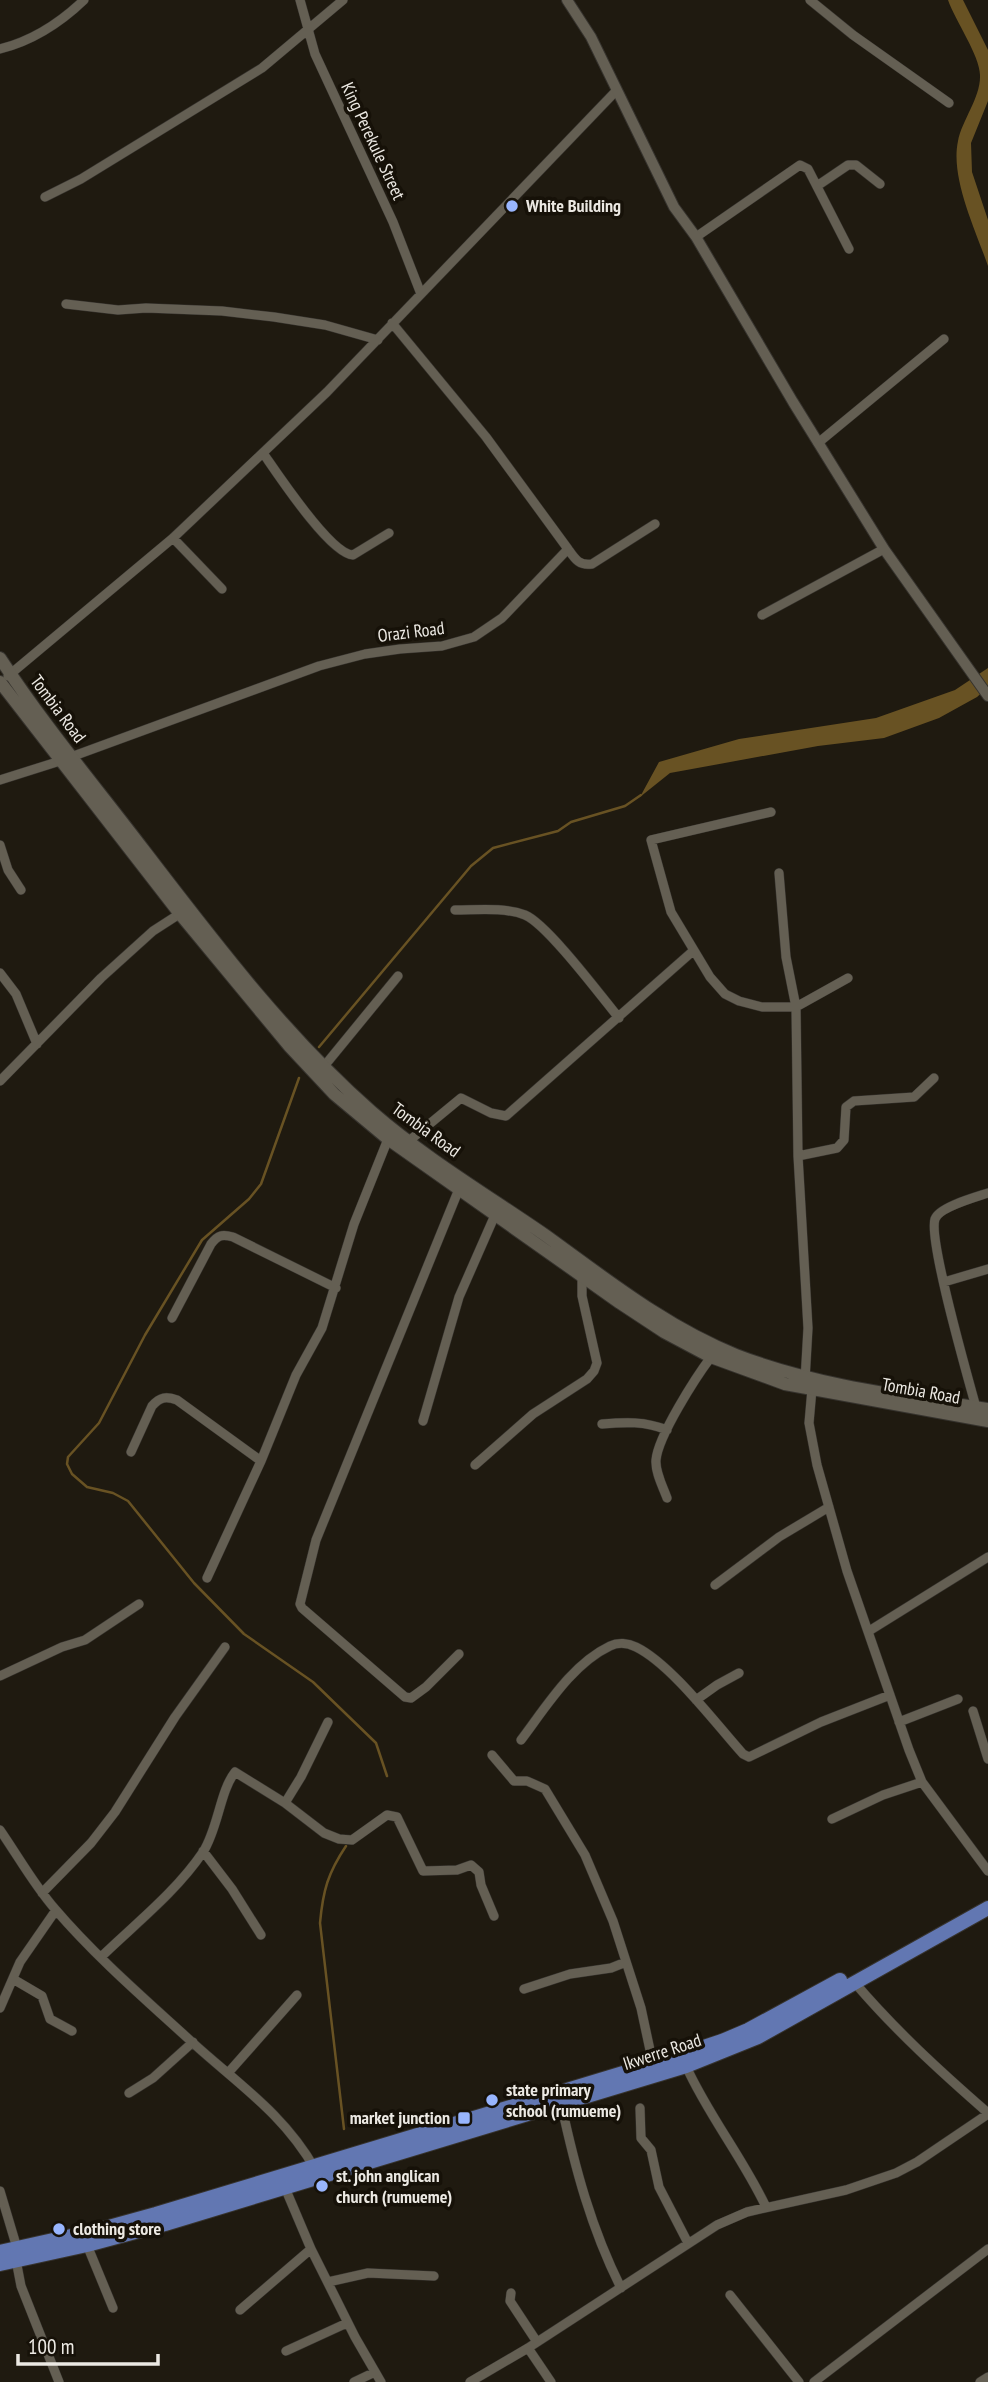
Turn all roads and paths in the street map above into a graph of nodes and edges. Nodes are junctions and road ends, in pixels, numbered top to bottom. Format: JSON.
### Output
{"nodes":[{"id":1,"x":84,"y":0,"type":"edge"},
{"id":2,"x":300,"y":0,"type":"edge"},
{"id":3,"x":343,"y":0,"type":"edge"},
{"id":4,"x":567,"y":0,"type":"edge"},
{"id":5,"x":810,"y":0,"type":"edge"},
{"id":6,"x":310,"y":29,"type":"junction"},
{"id":7,"x":0,"y":49,"type":"edge"},
{"id":8,"x":616,"y":91,"type":"junction"},
{"id":9,"x":949,"y":103,"type":"dead end"},
{"id":10,"x":880,"y":184,"type":"dead end"},
{"id":11,"x":817,"y":186,"type":"junction"},
{"id":12,"x":45,"y":197,"type":"dead end"},
{"id":13,"x":696,"y":237,"type":"junction"},
{"id":14,"x":849,"y":249,"type":"dead end"},
{"id":15,"x":421,"y":294,"type":"junction"},
{"id":16,"x":66,"y":304,"type":"dead end"},
{"id":17,"x":393,"y":323,"type":"junction"},
{"id":18,"x":944,"y":339,"type":"dead end"},
{"id":19,"x":378,"y":340,"type":"junction"},
{"id":20,"x":818,"y":443,"type":"junction"},
{"id":21,"x":262,"y":453,"type":"junction"},
{"id":22,"x":654,"y":524,"type":"dead end"},
{"id":23,"x":389,"y":533,"type":"dead end"},
{"id":24,"x":173,"y":538,"type":"junction"},
{"id":25,"x":568,"y":549,"type":"junction"},
{"id":26,"x":884,"y":549,"type":"junction"},
{"id":27,"x":222,"y":589,"type":"dead end"},
{"id":28,"x":762,"y":615,"type":"dead end"},
{"id":29,"x":0,"y":658,"type":"edge"},
{"id":30,"x":5,"y":678,"type":"edge"},
{"id":31,"x":987,"y":694,"type":"edge"},
{"id":32,"x":65,"y":759,"type":"junction"},
{"id":33,"x":0,"y":780,"type":"edge"},
{"id":34,"x":771,"y":812,"type":"dead end"},
{"id":35,"x":0,"y":845,"type":"edge"},
{"id":36,"x":779,"y":873,"type":"dead end"},
{"id":37,"x":21,"y":890,"type":"dead end"},
{"id":38,"x":455,"y":910,"type":"dead end"},
{"id":39,"x":184,"y":911,"type":"junction"},
{"id":40,"x":694,"y":951,"type":"junction"},
{"id":41,"x":0,"y":973,"type":"edge"},
{"id":42,"x":398,"y":976,"type":"dead end"},
{"id":43,"x":848,"y":978,"type":"dead end"},
{"id":44,"x":796,"y":1007,"type":"junction"},
{"id":45,"x":619,"y":1018,"type":"junction"},
{"id":46,"x":37,"y":1044,"type":"junction"},
{"id":47,"x":320,"y":1072,"type":"junction"},
{"id":48,"x":934,"y":1078,"type":"dead end"},
{"id":49,"x":0,"y":1081,"type":"edge"},
{"id":50,"x":388,"y":1139,"type":"junction"},
{"id":51,"x":405,"y":1144,"type":"junction"},
{"id":52,"x":798,"y":1156,"type":"junction"},
{"id":53,"x":458,"y":1189,"type":"junction"},
{"id":54,"x":988,"y":1193,"type":"edge"},
{"id":55,"x":495,"y":1215,"type":"junction"},
{"id":56,"x":988,"y":1269,"type":"edge"},
{"id":57,"x":582,"y":1277,"type":"junction"},
{"id":58,"x":944,"y":1282,"type":"junction"},
{"id":59,"x":336,"y":1288,"type":"junction"},
{"id":60,"x":172,"y":1318,"type":"dead end"},
{"id":61,"x":711,"y":1357,"type":"junction"},
{"id":62,"x":807,"y":1385,"type":"junction"},
{"id":63,"x":983,"y":1414,"type":"edge"},
{"id":64,"x":423,"y":1421,"type":"dead end"},
{"id":65,"x":601,"y":1424,"type":"dead end"},
{"id":66,"x":667,"y":1430,"type":"junction"},
{"id":67,"x":131,"y":1452,"type":"dead end"},
{"id":68,"x":261,"y":1461,"type":"junction"},
{"id":69,"x":475,"y":1465,"type":"dead end"},
{"id":70,"x":667,"y":1498,"type":"dead end"},
{"id":71,"x":829,"y":1507,"type":"junction"},
{"id":72,"x":988,"y":1557,"type":"edge"},
{"id":73,"x":207,"y":1578,"type":"dead end"},
{"id":74,"x":715,"y":1585,"type":"dead end"},
{"id":75,"x":139,"y":1604,"type":"dead end"},
{"id":76,"x":869,"y":1631,"type":"junction"},
{"id":77,"x":225,"y":1647,"type":"dead end"},
{"id":78,"x":459,"y":1654,"type":"dead end"},
{"id":79,"x":739,"y":1673,"type":"dead end"},
{"id":80,"x":0,"y":1675,"type":"edge"},
{"id":81,"x":890,"y":1695,"type":"junction"},
{"id":82,"x":958,"y":1699,"type":"dead end"},
{"id":83,"x":696,"y":1700,"type":"junction"},
{"id":84,"x":973,"y":1711,"type":"dead end"},
{"id":85,"x":328,"y":1722,"type":"dead end"},
{"id":86,"x":899,"y":1722,"type":"junction"},
{"id":87,"x":521,"y":1740,"type":"dead end"},
{"id":88,"x":492,"y":1755,"type":"dead end"},
{"id":89,"x":988,"y":1759,"type":"edge"},
{"id":90,"x":922,"y":1782,"type":"junction"},
{"id":91,"x":285,"y":1803,"type":"junction"},
{"id":92,"x":832,"y":1819,"type":"dead end"},
{"id":93,"x":0,"y":1830,"type":"edge"},
{"id":94,"x":203,"y":1852,"type":"junction"},
{"id":95,"x":988,"y":1871,"type":"edge"},
{"id":96,"x":42,"y":1893,"type":"junction"},
{"id":97,"x":988,"y":1898,"type":"edge"},
{"id":98,"x":988,"y":1908,"type":"edge"},
{"id":99,"x":56,"y":1910,"type":"junction"},
{"id":100,"x":494,"y":1916,"type":"dead end"},
{"id":101,"x":261,"y":1935,"type":"dead end"},
{"id":102,"x":101,"y":1957,"type":"junction"},
{"id":103,"x":626,"y":1962,"type":"junction"},
{"id":104,"x":12,"y":1979,"type":"junction"},
{"id":105,"x":855,"y":1983,"type":"junction"},
{"id":106,"x":524,"y":1989,"type":"dead end"},
{"id":107,"x":297,"y":1995,"type":"dead end"},
{"id":108,"x":0,"y":2008,"type":"edge"},
{"id":109,"x":72,"y":2031,"type":"dead end"},
{"id":110,"x":193,"y":2042,"type":"junction"},
{"id":111,"x":653,"y":2064,"type":"junction"},
{"id":112,"x":686,"y":2066,"type":"junction"},
{"id":113,"x":228,"y":2073,"type":"junction"},
{"id":114,"x":130,"y":2093,"type":"dead end"},
{"id":115,"x":561,"y":2103,"type":"junction"},
{"id":116,"x":640,"y":2108,"type":"dead end"},
{"id":117,"x":988,"y":2113,"type":"edge"},
{"id":118,"x":316,"y":2172,"type":"junction"},
{"id":119,"x":283,"y":2182,"type":"junction"},
{"id":120,"x":0,"y":2191,"type":"edge"},
{"id":121,"x":766,"y":2207,"type":"junction"},
{"id":122,"x":688,"y":2243,"type":"junction"},
{"id":123,"x":87,"y":2245,"type":"junction"},
{"id":124,"x":311,"y":2249,"type":"junction"},
{"id":125,"x":988,"y":2249,"type":"edge"},
{"id":126,"x":0,"y":2252,"type":"edge"},
{"id":127,"x":17,"y":2254,"type":"junction"},
{"id":128,"x":0,"y":2264,"type":"edge"},
{"id":129,"x":434,"y":2276,"type":"dead end"},
{"id":130,"x":328,"y":2282,"type":"junction"},
{"id":131,"x":621,"y":2288,"type":"junction"},
{"id":132,"x":511,"y":2293,"type":"dead end"},
{"id":133,"x":730,"y":2295,"type":"dead end"},
{"id":134,"x":113,"y":2308,"type":"dead end"},
{"id":135,"x":240,"y":2310,"type":"dead end"},
{"id":136,"x":347,"y":2323,"type":"junction"},
{"id":137,"x":537,"y":2342,"type":"junction"},
{"id":138,"x":528,"y":2348,"type":"junction"},
{"id":139,"x":286,"y":2351,"type":"dead end"},
{"id":140,"x":375,"y":2372,"type":"junction"},
{"id":141,"x":988,"y":2376,"type":"edge"},
{"id":142,"x":59,"y":2382,"type":"edge"},
{"id":143,"x":354,"y":2382,"type":"edge"},
{"id":144,"x":381,"y":2382,"type":"edge"},
{"id":145,"x":470,"y":2382,"type":"edge"},
{"id":146,"x":551,"y":2382,"type":"edge"},
{"id":147,"x":799,"y":2382,"type":"edge"},
{"id":148,"x":814,"y":2382,"type":"edge"},
{"id":149,"x":980,"y":2382,"type":"edge"}],
"edges":[{"from":1,"to":7,"type":"street"},
{"from":2,"to":6,"type":"street","name":"King Perekule Street"},
{"from":3,"to":6,"type":"street"},
{"from":4,"to":8,"type":"street"},
{"from":5,"to":9,"type":"street"},
{"from":6,"to":12,"type":"street"},
{"from":6,"to":15,"type":"street","name":"King Perekule Street"},
{"from":8,"to":13,"type":"street"},
{"from":8,"to":15,"type":"street"},
{"from":10,"to":11,"type":"street"},
{"from":11,"to":13,"type":"street"},
{"from":11,"to":14,"type":"street"},
{"from":13,"to":20,"type":"street"},
{"from":15,"to":17,"type":"street"},
{"from":16,"to":19,"type":"street"},
{"from":17,"to":19,"type":"street"},
{"from":17,"to":25,"type":"street"},
{"from":18,"to":20,"type":"street"},
{"from":19,"to":21,"type":"street"},
{"from":20,"to":26,"type":"street"},
{"from":21,"to":23,"type":"street"},
{"from":21,"to":24,"type":"street"},
{"from":22,"to":25,"type":"street"},
{"from":24,"to":27,"type":"street"},
{"from":24,"to":30,"type":"street"},
{"from":25,"to":32,"type":"street","name":"Orazi Road"},
{"from":26,"to":28,"type":"street"},
{"from":26,"to":31,"type":"street"},
{"from":29,"to":30,"type":"main road","name":"Tombia Road"},
{"from":30,"to":32,"type":"main road","name":"Tombia Road"},
{"from":32,"to":33,"type":"street","name":"Orazi Road"},
{"from":32,"to":39,"type":"main road","name":"Tombia Road"},
{"from":34,"to":40,"type":"street"},
{"from":35,"to":37,"type":"street"},
{"from":36,"to":44,"type":"street"},
{"from":38,"to":45,"type":"street"},
{"from":39,"to":46,"type":"street"},
{"from":39,"to":47,"type":"main road","name":"Tombia Road"},
{"from":40,"to":44,"type":"street"},
{"from":40,"to":45,"type":"street"},
{"from":41,"to":46,"type":"street"},
{"from":42,"to":47,"type":"street"},
{"from":43,"to":44,"type":"street"},
{"from":44,"to":52,"type":"street"},
{"from":45,"to":51,"type":"street"},
{"from":46,"to":49,"type":"street"},
{"from":47,"to":50,"type":"main road","name":"Tombia Road"},
{"from":47,"to":51,"type":"main road","name":"Tombia Road"},
{"from":48,"to":52,"type":"street"},
{"from":50,"to":51,"type":"main road","name":"Tombia Road"},
{"from":50,"to":59,"type":"street"},
{"from":51,"to":53,"type":"main road","name":"Tombia Road"},
{"from":51,"to":62,"type":"main road","name":"Tombia Road"},
{"from":52,"to":62,"type":"street"},
{"from":53,"to":55,"type":"main road","name":"Tombia Road"},
{"from":53,"to":78,"type":"street"},
{"from":54,"to":58,"type":"street"},
{"from":55,"to":57,"type":"main road","name":"Tombia Road"},
{"from":55,"to":64,"type":"street"},
{"from":56,"to":58,"type":"street"},
{"from":57,"to":61,"type":"main road","name":"Tombia Road"},
{"from":57,"to":69,"type":"street"},
{"from":58,"to":63,"type":"street"},
{"from":59,"to":60,"type":"street"},
{"from":59,"to":68,"type":"street"},
{"from":61,"to":62,"type":"main road","name":"Tombia Road"},
{"from":61,"to":66,"type":"street"},
{"from":62,"to":63,"type":"main road","name":"Tombia Road"},
{"from":62,"to":71,"type":"street"},
{"from":65,"to":66,"type":"street"},
{"from":66,"to":70,"type":"street"},
{"from":67,"to":68,"type":"street"},
{"from":68,"to":73,"type":"street"},
{"from":71,"to":74,"type":"street"},
{"from":71,"to":76,"type":"street"},
{"from":72,"to":76,"type":"street"},
{"from":75,"to":80,"type":"street"},
{"from":76,"to":81,"type":"street"},
{"from":77,"to":96,"type":"street"},
{"from":79,"to":83,"type":"street"},
{"from":81,"to":83,"type":"street"},
{"from":81,"to":86,"type":"street"},
{"from":82,"to":86,"type":"street"},
{"from":83,"to":87,"type":"street"},
{"from":84,"to":89,"type":"street"},
{"from":85,"to":91,"type":"street"},
{"from":86,"to":90,"type":"street"},
{"from":88,"to":103,"type":"street"},
{"from":90,"to":92,"type":"street"},
{"from":90,"to":95,"type":"street"},
{"from":91,"to":94,"type":"street"},
{"from":91,"to":100,"type":"street"},
{"from":93,"to":96,"type":"street"},
{"from":94,"to":101,"type":"street"},
{"from":94,"to":102,"type":"street"},
{"from":96,"to":99,"type":"street"},
{"from":97,"to":111,"type":"main road","name":"Ikwerre Road"},
{"from":98,"to":105,"type":"main road","name":"Ikwerre Road"},
{"from":99,"to":102,"type":"street"},
{"from":99,"to":104,"type":"street"},
{"from":102,"to":110,"type":"street"},
{"from":103,"to":106,"type":"street"},
{"from":103,"to":111,"type":"street"},
{"from":104,"to":108,"type":"street"},
{"from":104,"to":109,"type":"street"},
{"from":105,"to":112,"type":"main road","name":"Ikwerre Road"},
{"from":105,"to":117,"type":"street"},
{"from":107,"to":113,"type":"street"},
{"from":110,"to":113,"type":"street"},
{"from":110,"to":114,"type":"street"},
{"from":111,"to":118,"type":"main road","name":"Ikwerre Road"},
{"from":112,"to":115,"type":"main road","name":"Ikwerre Road"},
{"from":112,"to":121,"type":"street"},
{"from":113,"to":118,"type":"street"},
{"from":115,"to":118,"type":"main road","name":"Ikwerre Road"},
{"from":115,"to":131,"type":"street"},
{"from":116,"to":122,"type":"street"},
{"from":117,"to":121,"type":"street"},
{"from":118,"to":119,"type":"main road","name":"Ikwerre Road"},
{"from":119,"to":123,"type":"main road","name":"Ikwerre Road"},
{"from":119,"to":124,"type":"street"},
{"from":119,"to":127,"type":"main road","name":"Ikwerre Road"},
{"from":120,"to":127,"type":"street"},
{"from":121,"to":122,"type":"street"},
{"from":122,"to":131,"type":"street"},
{"from":123,"to":127,"type":"main road","name":"Ikwerre Road"},
{"from":123,"to":134,"type":"street"},
{"from":124,"to":130,"type":"street"},
{"from":124,"to":135,"type":"street"},
{"from":125,"to":148,"type":"street"},
{"from":126,"to":127,"type":"main road","name":"Ikwerre Road"},
{"from":127,"to":128,"type":"main road","name":"Ikwerre Road"},
{"from":127,"to":142,"type":"street"},
{"from":129,"to":130,"type":"street"},
{"from":130,"to":136,"type":"street"},
{"from":131,"to":137,"type":"street"},
{"from":132,"to":137,"type":"street"},
{"from":133,"to":147,"type":"street"},
{"from":136,"to":139,"type":"street"},
{"from":136,"to":140,"type":"street"},
{"from":137,"to":138,"type":"street"},
{"from":138,"to":145,"type":"street"},
{"from":138,"to":146,"type":"street"},
{"from":140,"to":143,"type":"street"},
{"from":140,"to":144,"type":"street"},
{"from":141,"to":149,"type":"street"}]}
